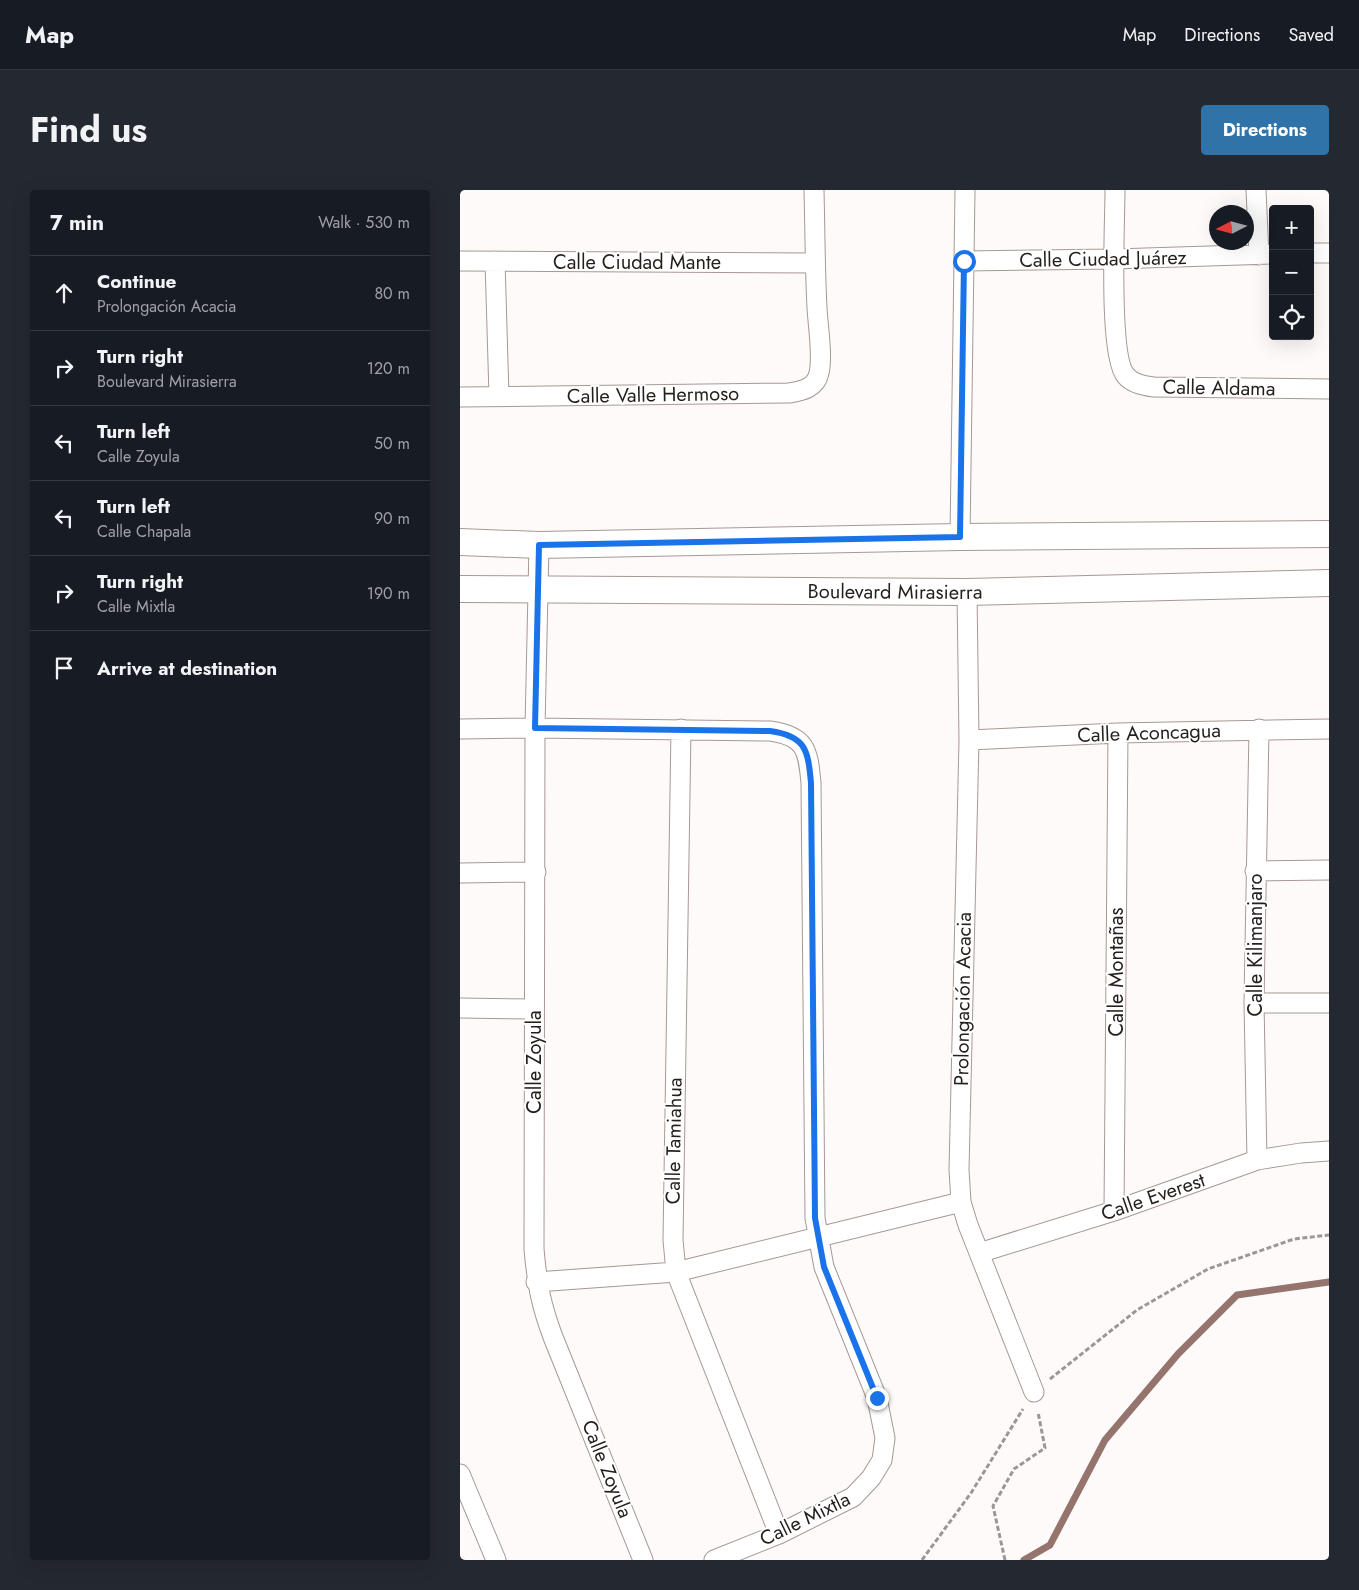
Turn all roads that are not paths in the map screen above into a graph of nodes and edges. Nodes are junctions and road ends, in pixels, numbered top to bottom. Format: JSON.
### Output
{"nodes":[{"id":1,"x":814,"y":190,"type":"edge"},
{"id":2,"x":965,"y":190,"type":"edge"},
{"id":3,"x":1115,"y":190,"type":"edge"},
{"id":4,"x":1256,"y":190,"type":"edge"},
{"id":5,"x":1314,"y":253,"type":"edge"},
{"id":6,"x":1329,"y":253,"type":"edge"},
{"id":7,"x":1266,"y":255,"type":"edge"},
{"id":8,"x":1114,"y":259,"type":"junction"},
{"id":9,"x":460,"y":261,"type":"edge"},
{"id":10,"x":495,"y":261,"type":"junction"},
{"id":11,"x":964,"y":261,"type":"junction"},
{"id":12,"x":815,"y":263,"type":"junction"},
{"id":13,"x":1329,"y":389,"type":"edge"},
{"id":14,"x":499,"y":396,"type":"junction"},
{"id":15,"x":460,"y":398,"type":"edge"},
{"id":16,"x":1329,"y":534,"type":"edge"},
{"id":17,"x":960,"y":537,"type":"junction"},
{"id":18,"x":460,"y":542,"type":"edge"},
{"id":19,"x":539,"y":545,"type":"junction"},
{"id":20,"x":1329,"y":583,"type":"edge"},
{"id":21,"x":460,"y":589,"type":"edge"},
{"id":22,"x":537,"y":590,"type":"junction"},
{"id":23,"x":967,"y":592,"type":"junction"},
{"id":24,"x":535,"y":728,"type":"junction"},
{"id":25,"x":460,"y":729,"type":"edge"},
{"id":26,"x":681,"y":729,"type":"junction"},
{"id":27,"x":1259,"y":729,"type":"junction"},
{"id":28,"x":1329,"y":729,"type":"edge"},
{"id":29,"x":1118,"y":733,"type":"junction"},
{"id":30,"x":970,"y":740,"type":"junction"},
{"id":31,"x":1329,"y":870,"type":"edge"},
{"id":32,"x":1256,"y":871,"type":"junction"},
{"id":33,"x":536,"y":872,"type":"junction"},
{"id":34,"x":460,"y":873,"type":"edge"},
{"id":35,"x":1329,"y":1003,"type":"edge"},
{"id":36,"x":1254,"y":1004,"type":"junction"},
{"id":37,"x":460,"y":1008,"type":"edge"},
{"id":38,"x":534,"y":1009,"type":"junction"},
{"id":39,"x":1329,"y":1151,"type":"edge"},
{"id":40,"x":1257,"y":1160,"type":"junction"},
{"id":41,"x":962,"y":1202,"type":"junction"},
{"id":42,"x":1114,"y":1211,"type":"junction"},
{"id":43,"x":818,"y":1237,"type":"junction"},
{"id":44,"x":979,"y":1253,"type":"junction"},
{"id":45,"x":676,"y":1272,"type":"junction"},
{"id":46,"x":536,"y":1282,"type":"junction"},
{"id":47,"x":1034,"y":1392,"type":"road end"},
{"id":48,"x":460,"y":1474,"type":"edge"},
{"id":49,"x":779,"y":1534,"type":"junction"},
{"id":50,"x":496,"y":1560,"type":"edge"},
{"id":51,"x":643,"y":1560,"type":"edge"},
{"id":52,"x":714,"y":1560,"type":"edge"}],
"edges":[{"from":1,"to":12,"type":"street"},
{"from":2,"to":11,"type":"street"},
{"from":3,"to":8,"type":"street"},
{"from":4,"to":7,"type":"street"},
{"from":5,"to":6,"type":"street"},
{"from":7,"to":8,"type":"street","name":"Calle Ciudad Juárez"},
{"from":8,"to":11,"type":"street","name":"Calle Ciudad Juárez"},
{"from":8,"to":13,"type":"street","name":"Calle Aldama"},
{"from":9,"to":10,"type":"street","name":"Calle Ciudad Mante"},
{"from":10,"to":12,"type":"street","name":"Calle Ciudad Mante"},
{"from":10,"to":14,"type":"street"},
{"from":11,"to":17,"type":"street"},
{"from":12,"to":14,"type":"street","name":"Calle Valle Hermoso"},
{"from":14,"to":15,"type":"street","name":"Calle Valle Hermoso"},
{"from":16,"to":17,"type":"main road"},
{"from":17,"to":19,"type":"main road"},
{"from":18,"to":19,"type":"main road"},
{"from":19,"to":22,"type":"street","name":"Calle Zoyula"},
{"from":20,"to":23,"type":"main road","name":"Boulevard Mirasierra"},
{"from":21,"to":22,"type":"main road","name":"Boulevard Mirasierra"},
{"from":22,"to":23,"type":"main road","name":"Boulevard Mirasierra"},
{"from":22,"to":24,"type":"street","name":"Calle Zoyula"},
{"from":23,"to":30,"type":"street","name":"Prolongación Acacia"},
{"from":24,"to":25,"type":"street","name":"Calle Mixtla"},
{"from":24,"to":26,"type":"street","name":"Calle Mixtla"},
{"from":24,"to":33,"type":"street","name":"Calle Zoyula"},
{"from":26,"to":43,"type":"street","name":"Calle Mixtla"},
{"from":26,"to":45,"type":"street","name":"Calle Tamiahua"},
{"from":27,"to":28,"type":"street","name":"Calle Aconcagua"},
{"from":27,"to":29,"type":"street","name":"Calle Aconcagua"},
{"from":27,"to":32,"type":"street","name":"Calle Kilimanjaro"},
{"from":29,"to":30,"type":"street","name":"Calle Aconcagua"},
{"from":29,"to":42,"type":"street","name":"Calle Montañas"},
{"from":30,"to":41,"type":"street","name":"Prolongación Acacia"},
{"from":31,"to":32,"type":"street"},
{"from":32,"to":36,"type":"street","name":"Calle Kilimanjaro"},
{"from":33,"to":34,"type":"street"},
{"from":33,"to":38,"type":"street","name":"Calle Zoyula"},
{"from":35,"to":36,"type":"street"},
{"from":36,"to":40,"type":"street","name":"Calle Kilimanjaro"},
{"from":37,"to":38,"type":"street"},
{"from":38,"to":46,"type":"street","name":"Calle Zoyula"},
{"from":39,"to":40,"type":"street","name":"Calle Everest"},
{"from":40,"to":42,"type":"street","name":"Calle Everest"},
{"from":41,"to":43,"type":"street"},
{"from":41,"to":44,"type":"street","name":"Prolongación Acacia"},
{"from":42,"to":44,"type":"street","name":"Calle Everest"},
{"from":43,"to":45,"type":"street"},
{"from":43,"to":49,"type":"street","name":"Calle Mixtla"},
{"from":44,"to":47,"type":"street","name":"Prolongación Acacia"},
{"from":45,"to":46,"type":"street"},
{"from":45,"to":49,"type":"street","name":"Calle Tamiahua"},
{"from":46,"to":51,"type":"street","name":"Calle Zoyula"},
{"from":48,"to":50,"type":"street"},
{"from":49,"to":52,"type":"street","name":"Calle Mixtla"}]}
